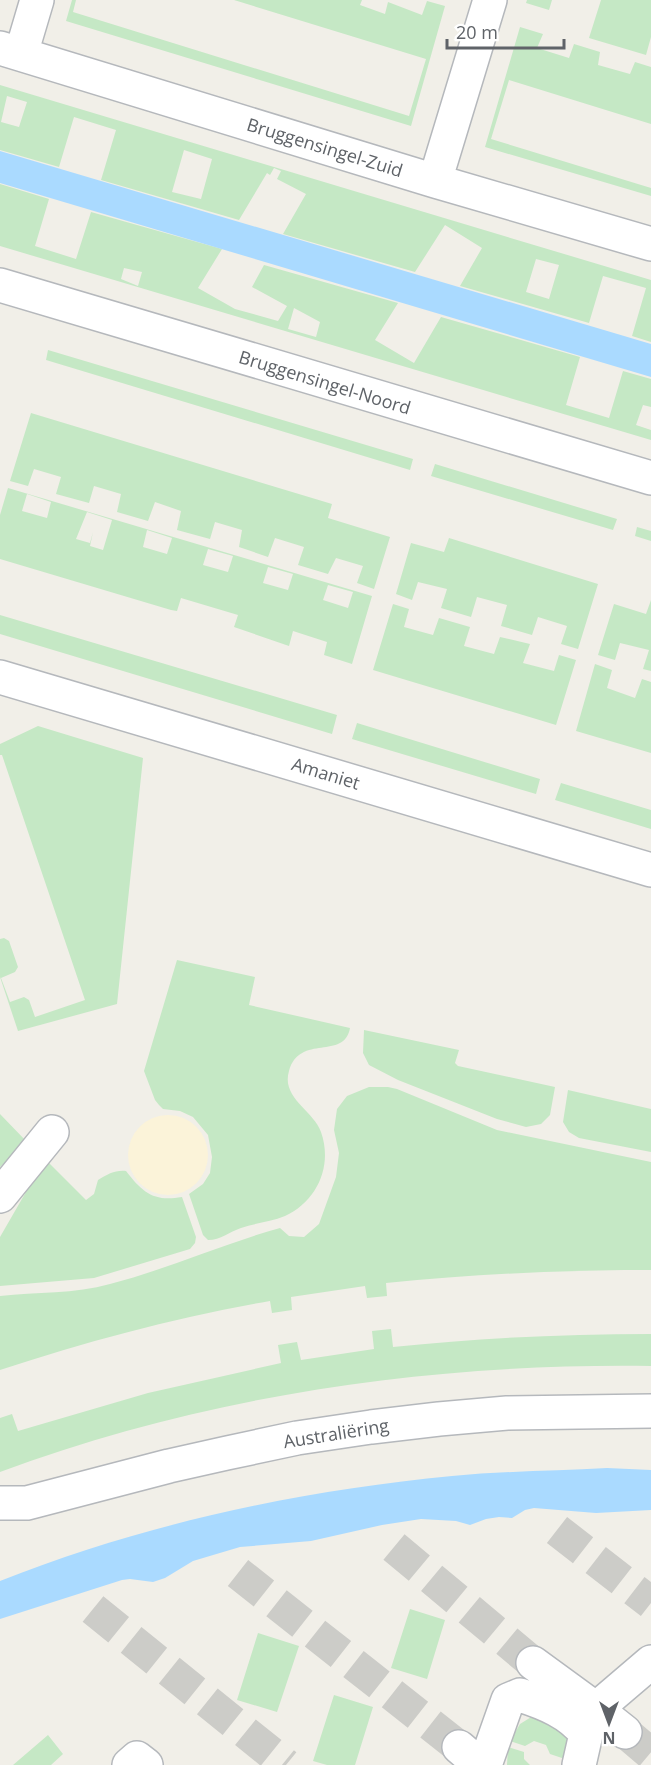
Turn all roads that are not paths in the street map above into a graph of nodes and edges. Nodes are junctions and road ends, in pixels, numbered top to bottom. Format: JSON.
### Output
{"nodes":[{"id":1,"x":37,"y":0,"type":"edge"},
{"id":2,"x":488,"y":4,"type":"edge"},
{"id":3,"x":11,"y":51,"type":"edge"},
{"id":4,"x":435,"y":181,"type":"junction"},
{"id":5,"x":651,"y":244,"type":"edge"},
{"id":6,"x":0,"y":286,"type":"edge"},
{"id":7,"x":651,"y":478,"type":"edge"},
{"id":8,"x":0,"y":677,"type":"edge"},
{"id":9,"x":651,"y":870,"type":"edge"},
{"id":10,"x":52,"y":1132,"type":"dead end"},
{"id":11,"x":0,"y":1196,"type":"edge"},
{"id":12,"x":651,"y":1411,"type":"edge"},
{"id":13,"x":14,"y":1503,"type":"edge"},
{"id":14,"x":0,"y":1525,"type":"edge"},
{"id":15,"x":651,"y":1662,"type":"edge"},
{"id":16,"x":533,"y":1663,"type":"tunnel mouth"},
{"id":17,"x":578,"y":1706,"type":"junction"},
{"id":18,"x":625,"y":1732,"type":"tunnel mouth"},
{"id":19,"x":475,"y":1759,"type":"edge"},
{"id":20,"x":129,"y":1765,"type":"edge"},
{"id":21,"x":146,"y":1765,"type":"edge"},
{"id":22,"x":579,"y":1765,"type":"edge"}],
"edges":[{"from":1,"to":3,"type":"street"},
{"from":2,"to":4,"type":"street"},
{"from":3,"to":4,"type":"street","name":"Bruggensingel-Zuid"},
{"from":4,"to":5,"type":"street","name":"Bruggensingel-Zuid"},
{"from":6,"to":7,"type":"street","name":"Bruggensingel-Noord"},
{"from":8,"to":9,"type":"street","name":"Amaniet"},
{"from":10,"to":11,"type":"street"},
{"from":12,"to":13,"type":"street","name":"Australiëring"},
{"from":13,"to":14,"type":"street","name":"Australiëring"},
{"from":15,"to":17,"type":"street"},
{"from":16,"to":17,"type":"street"},
{"from":17,"to":18,"type":"street"},
{"from":17,"to":19,"type":"street"},
{"from":17,"to":22,"type":"street"},
{"from":20,"to":21,"type":"street"}]}
